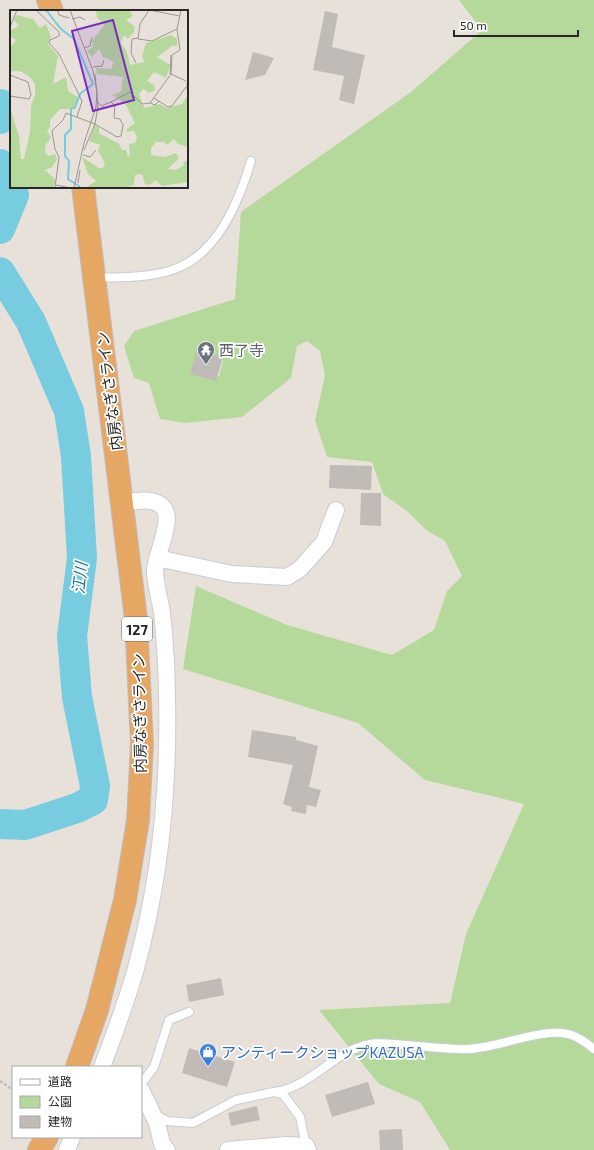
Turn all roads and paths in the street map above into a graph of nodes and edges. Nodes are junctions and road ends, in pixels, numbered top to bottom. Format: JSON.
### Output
{"nodes":[{"id":1,"x":48,"y":0,"type":"edge"},
{"id":2,"x":57,"y":0,"type":"edge"},
{"id":3,"x":52,"y":10,"type":"edge"},
{"id":4,"x":58,"y":10,"type":"edge"},
{"id":5,"x":251,"y":161,"type":"dead end"},
{"id":6,"x":83,"y":188,"type":"edge"},
{"id":7,"x":95,"y":278,"type":"junction"},
{"id":8,"x":122,"y":503,"type":"junction"},
{"id":9,"x":336,"y":510,"type":"dead end"},
{"id":10,"x":157,"y":558,"type":"junction"},
{"id":11,"x":189,"y":1012,"type":"dead end"},
{"id":12,"x":594,"y":1050,"type":"edge"},
{"id":13,"x":77,"y":1066,"type":"edge"},
{"id":14,"x":102,"y":1066,"type":"edge"},
{"id":15,"x":0,"y":1081,"type":"edge"},
{"id":16,"x":142,"y":1083,"type":"edge"},
{"id":17,"x":12,"y":1089,"type":"edge"},
{"id":18,"x":142,"y":1092,"type":"edge"},
{"id":19,"x":274,"y":1092,"type":"junction"},
{"id":20,"x":153,"y":1114,"type":"junction"},
{"id":21,"x":46,"y":1138,"type":"edge"},
{"id":22,"x":72,"y":1138,"type":"edge"},
{"id":23,"x":307,"y":1148,"type":"edge"},
{"id":24,"x":40,"y":1150,"type":"edge"},
{"id":25,"x":67,"y":1150,"type":"edge"},
{"id":26,"x":167,"y":1150,"type":"edge"},
{"id":27,"x":228,"y":1150,"type":"edge"}],
"edges":[{"from":1,"to":3,"type":"highway"},
{"from":2,"to":4,"type":"highway"},
{"from":5,"to":7,"type":"lane"},
{"from":6,"to":7,"type":"highway","name":"内房なぎさライン","number":"127"},
{"from":7,"to":8,"type":"highway","name":"内房なぎさライン","number":"127"},
{"from":8,"to":10,"type":"street"},
{"from":8,"to":13,"type":"highway","name":"内房なぎさライン","number":"127"},
{"from":9,"to":10,"type":"street"},
{"from":10,"to":14,"type":"street"},
{"from":11,"to":16,"type":"lane"},
{"from":12,"to":19,"type":"lane"},
{"from":15,"to":17,"type":"path"},
{"from":18,"to":20,"type":"street"},
{"from":19,"to":20,"type":"lane"},
{"from":19,"to":23,"type":"lane"},
{"from":20,"to":26,"type":"street"},
{"from":21,"to":24,"type":"highway"},
{"from":22,"to":25,"type":"street"},
{"from":23,"to":27,"type":"street"}]}
